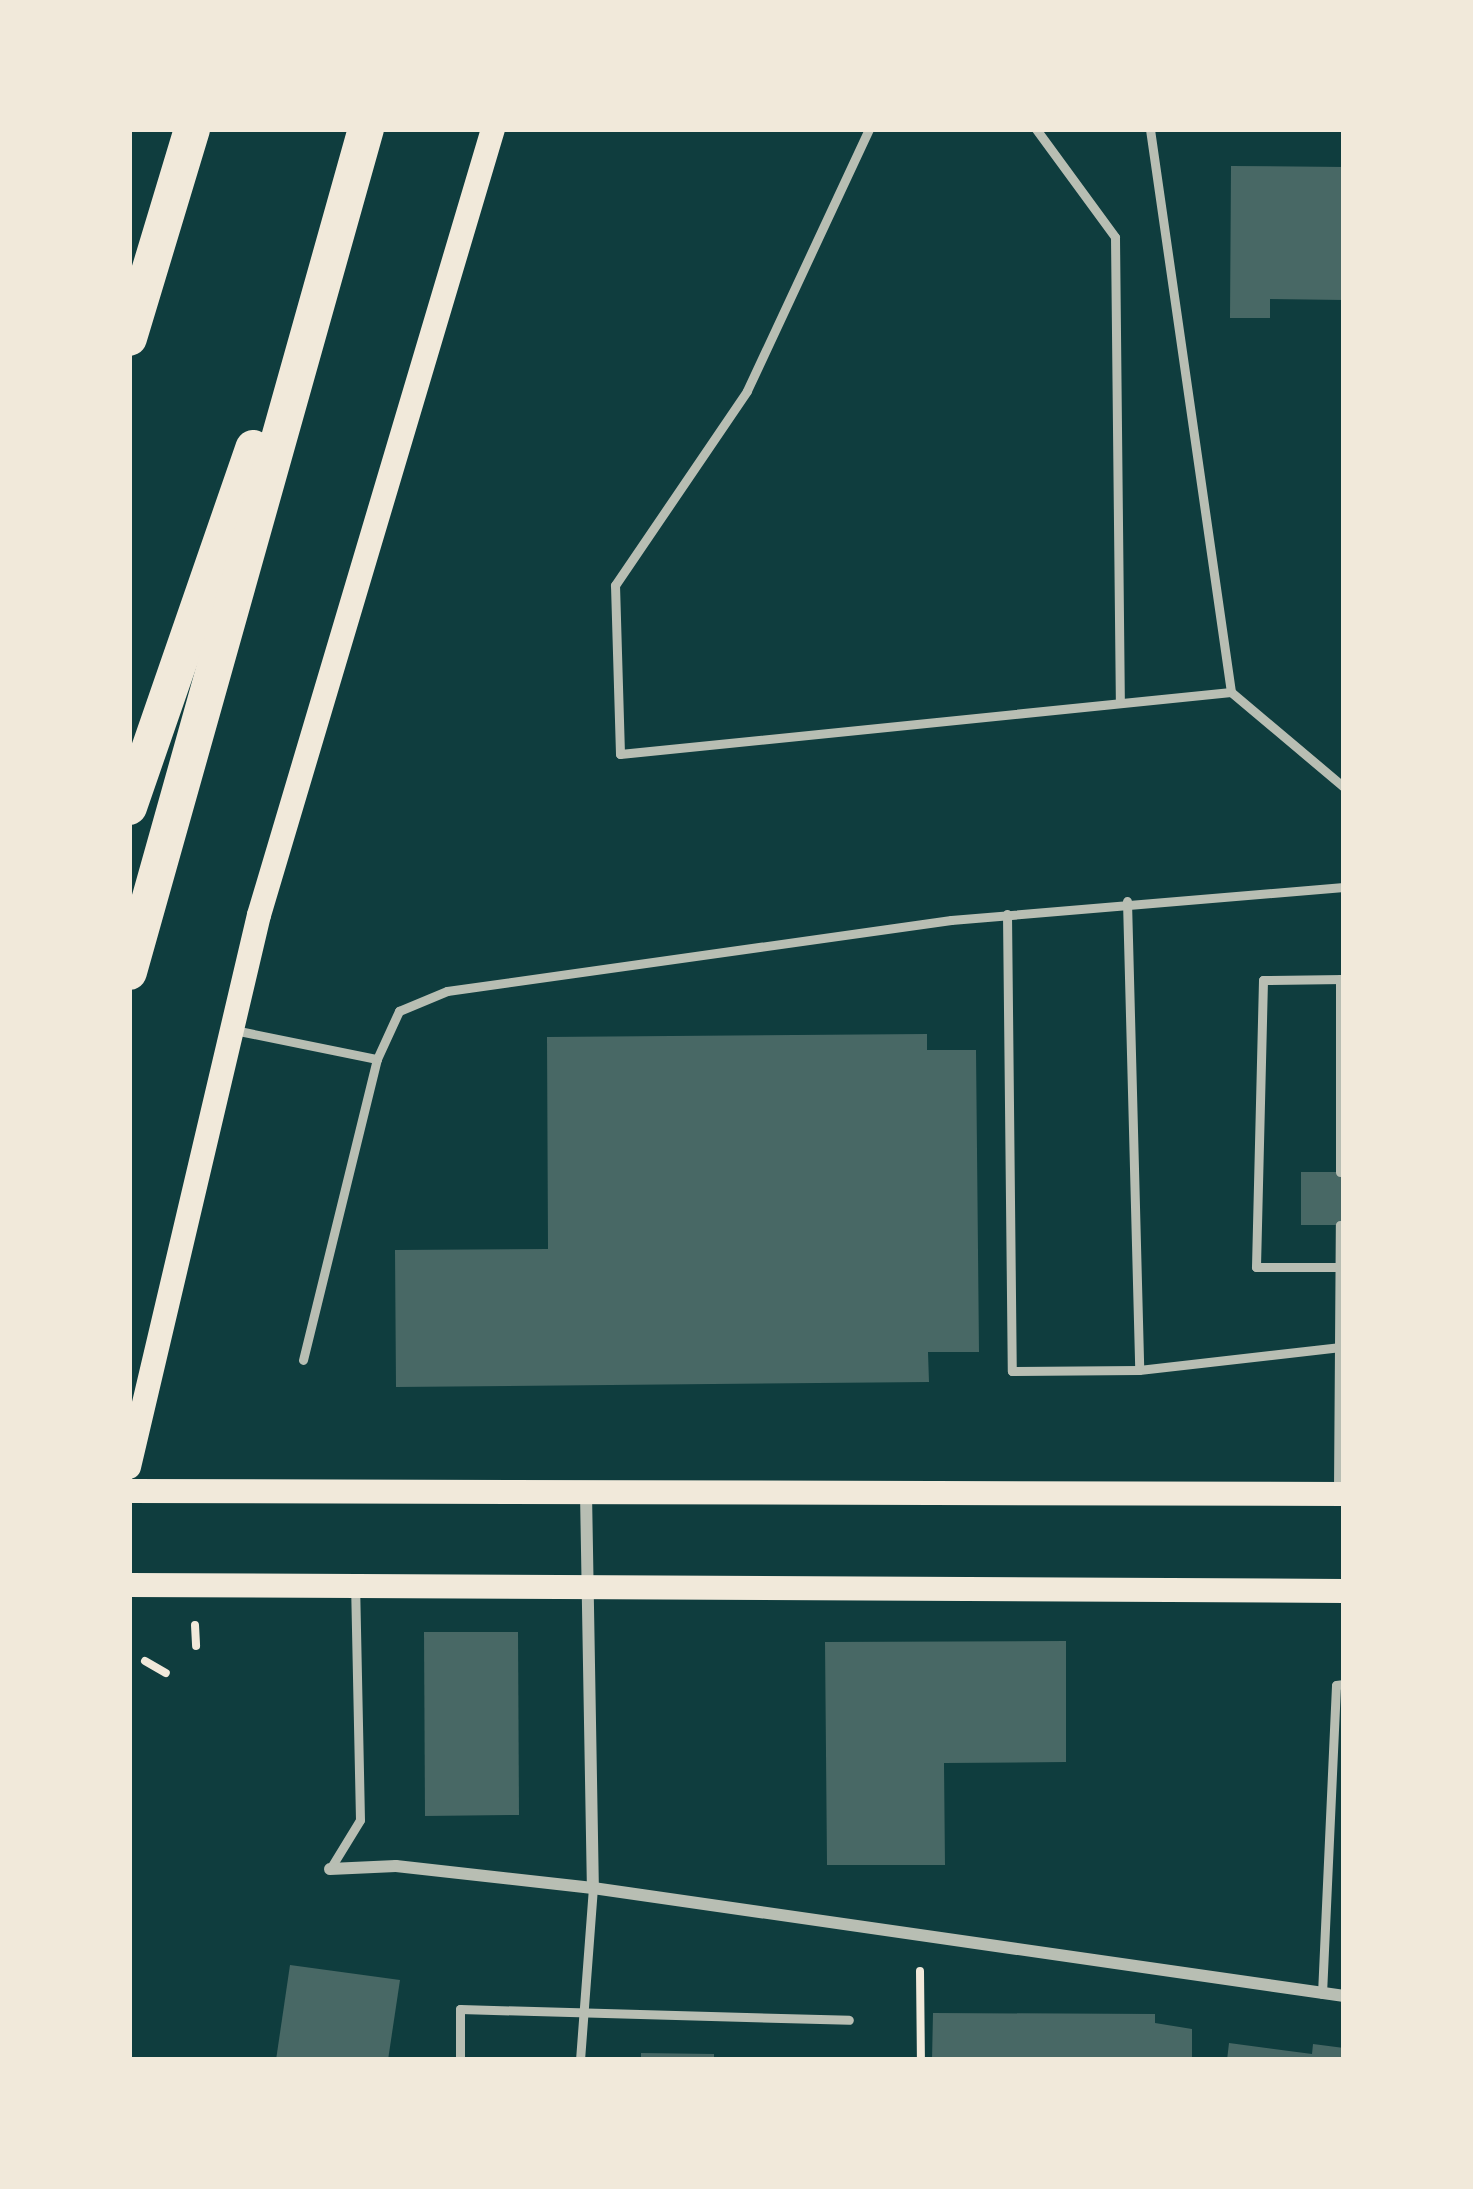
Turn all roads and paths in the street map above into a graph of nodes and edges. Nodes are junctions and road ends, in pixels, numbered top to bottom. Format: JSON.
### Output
{"nodes":[{"id":1,"x":192,"y":129,"type":"edge"},
{"id":2,"x":365,"y":129,"type":"edge"},
{"id":3,"x":493,"y":129,"type":"edge"},
{"id":4,"x":869,"y":129,"type":"edge"},
{"id":5,"x":1036,"y":129,"type":"edge"},
{"id":6,"x":1150,"y":129,"type":"edge"},
{"id":7,"x":129,"y":338,"type":"edge"},
{"id":8,"x":1231,"y":692,"type":"junction"},
{"id":9,"x":1120,"y":703,"type":"junction"},
{"id":10,"x":1344,"y":788,"type":"edge"},
{"id":11,"x":129,"y":807,"type":"edge"},
{"id":12,"x":1344,"y":886,"type":"edge"},
{"id":13,"x":1127,"y":902,"type":"junction"},
{"id":14,"x":1007,"y":914,"type":"junction"},
{"id":15,"x":129,"y":972,"type":"edge"},
{"id":16,"x":1342,"y":979,"type":"edge"},
{"id":17,"x":228,"y":1029,"type":"junction"},
{"id":18,"x":377,"y":1059,"type":"junction"},
{"id":19,"x":1340,"y":1172,"type":"dead end"},
{"id":20,"x":1340,"y":1225,"type":"dead end"},
{"id":21,"x":1344,"y":1267,"type":"edge"},
{"id":22,"x":1341,"y":1347,"type":"edge"},
{"id":23,"x":303,"y":1360,"type":"dead end"},
{"id":24,"x":1139,"y":1370,"type":"junction"},
{"id":25,"x":129,"y":1468,"type":"edge"},
{"id":26,"x":129,"y":1491,"type":"edge"},
{"id":27,"x":586,"y":1493,"type":"junction"},
{"id":28,"x":1341,"y":1494,"type":"edge"},
{"id":29,"x":129,"y":1585,"type":"edge"},
{"id":30,"x":355,"y":1588,"type":"junction"},
{"id":31,"x":586,"y":1591,"type":"junction"},
{"id":32,"x":1344,"y":1592,"type":"edge"},
{"id":33,"x":195,"y":1625,"type":"dead end"},
{"id":34,"x":196,"y":1646,"type":"dead end"},
{"id":35,"x":145,"y":1661,"type":"dead end"},
{"id":36,"x":166,"y":1673,"type":"dead end"},
{"id":37,"x":1344,"y":1684,"type":"edge"},
{"id":38,"x":330,"y":1869,"type":"joint"},
{"id":39,"x":593,"y":1888,"type":"junction"},
{"id":40,"x":920,"y":1970,"type":"dead end"},
{"id":41,"x":1322,"y":1994,"type":"junction"},
{"id":42,"x":1344,"y":1996,"type":"edge"},
{"id":43,"x":580,"y":2013,"type":"junction"},
{"id":44,"x":849,"y":2020,"type":"dead end"},
{"id":45,"x":460,"y":2060,"type":"edge"},
{"id":46,"x":580,"y":2060,"type":"edge"},
{"id":47,"x":921,"y":2060,"type":"edge"}],
"edges":[{"from":1,"to":7,"type":"highway"},
{"from":2,"to":11,"type":"highway"},
{"from":2,"to":15,"type":"highway"},
{"from":3,"to":17,"type":"main road"},
{"from":4,"to":9,"type":"lane"},
{"from":5,"to":9,"type":"lane"},
{"from":6,"to":8,"type":"lane"},
{"from":8,"to":9,"type":"lane"},
{"from":8,"to":10,"type":"lane"},
{"from":12,"to":13,"type":"lane"},
{"from":13,"to":14,"type":"lane"},
{"from":13,"to":24,"type":"lane"},
{"from":14,"to":18,"type":"lane"},
{"from":14,"to":24,"type":"lane"},
{"from":16,"to":19,"type":"lane"},
{"from":16,"to":21,"type":"lane"},
{"from":17,"to":18,"type":"lane"},
{"from":17,"to":25,"type":"main road"},
{"from":18,"to":23,"type":"lane"},
{"from":20,"to":21,"type":"lane"},
{"from":21,"to":22,"type":"lane"},
{"from":22,"to":24,"type":"lane"},
{"from":22,"to":28,"type":"lane"},
{"from":26,"to":27,"type":"main road"},
{"from":27,"to":28,"type":"main road"},
{"from":27,"to":31,"type":"street"},
{"from":29,"to":30,"type":"main road"},
{"from":30,"to":31,"type":"main road"},
{"from":30,"to":38,"type":"lane"},
{"from":31,"to":32,"type":"main road"},
{"from":31,"to":39,"type":"street"},
{"from":33,"to":34,"type":"path"},
{"from":35,"to":36,"type":"path"},
{"from":37,"to":41,"type":"lane"},
{"from":38,"to":39,"type":"street"},
{"from":39,"to":41,"type":"street"},
{"from":39,"to":43,"type":"lane"},
{"from":40,"to":47,"type":"path"},
{"from":41,"to":42,"type":"street"},
{"from":43,"to":44,"type":"lane"},
{"from":43,"to":45,"type":"lane"},
{"from":43,"to":46,"type":"lane"}]}
